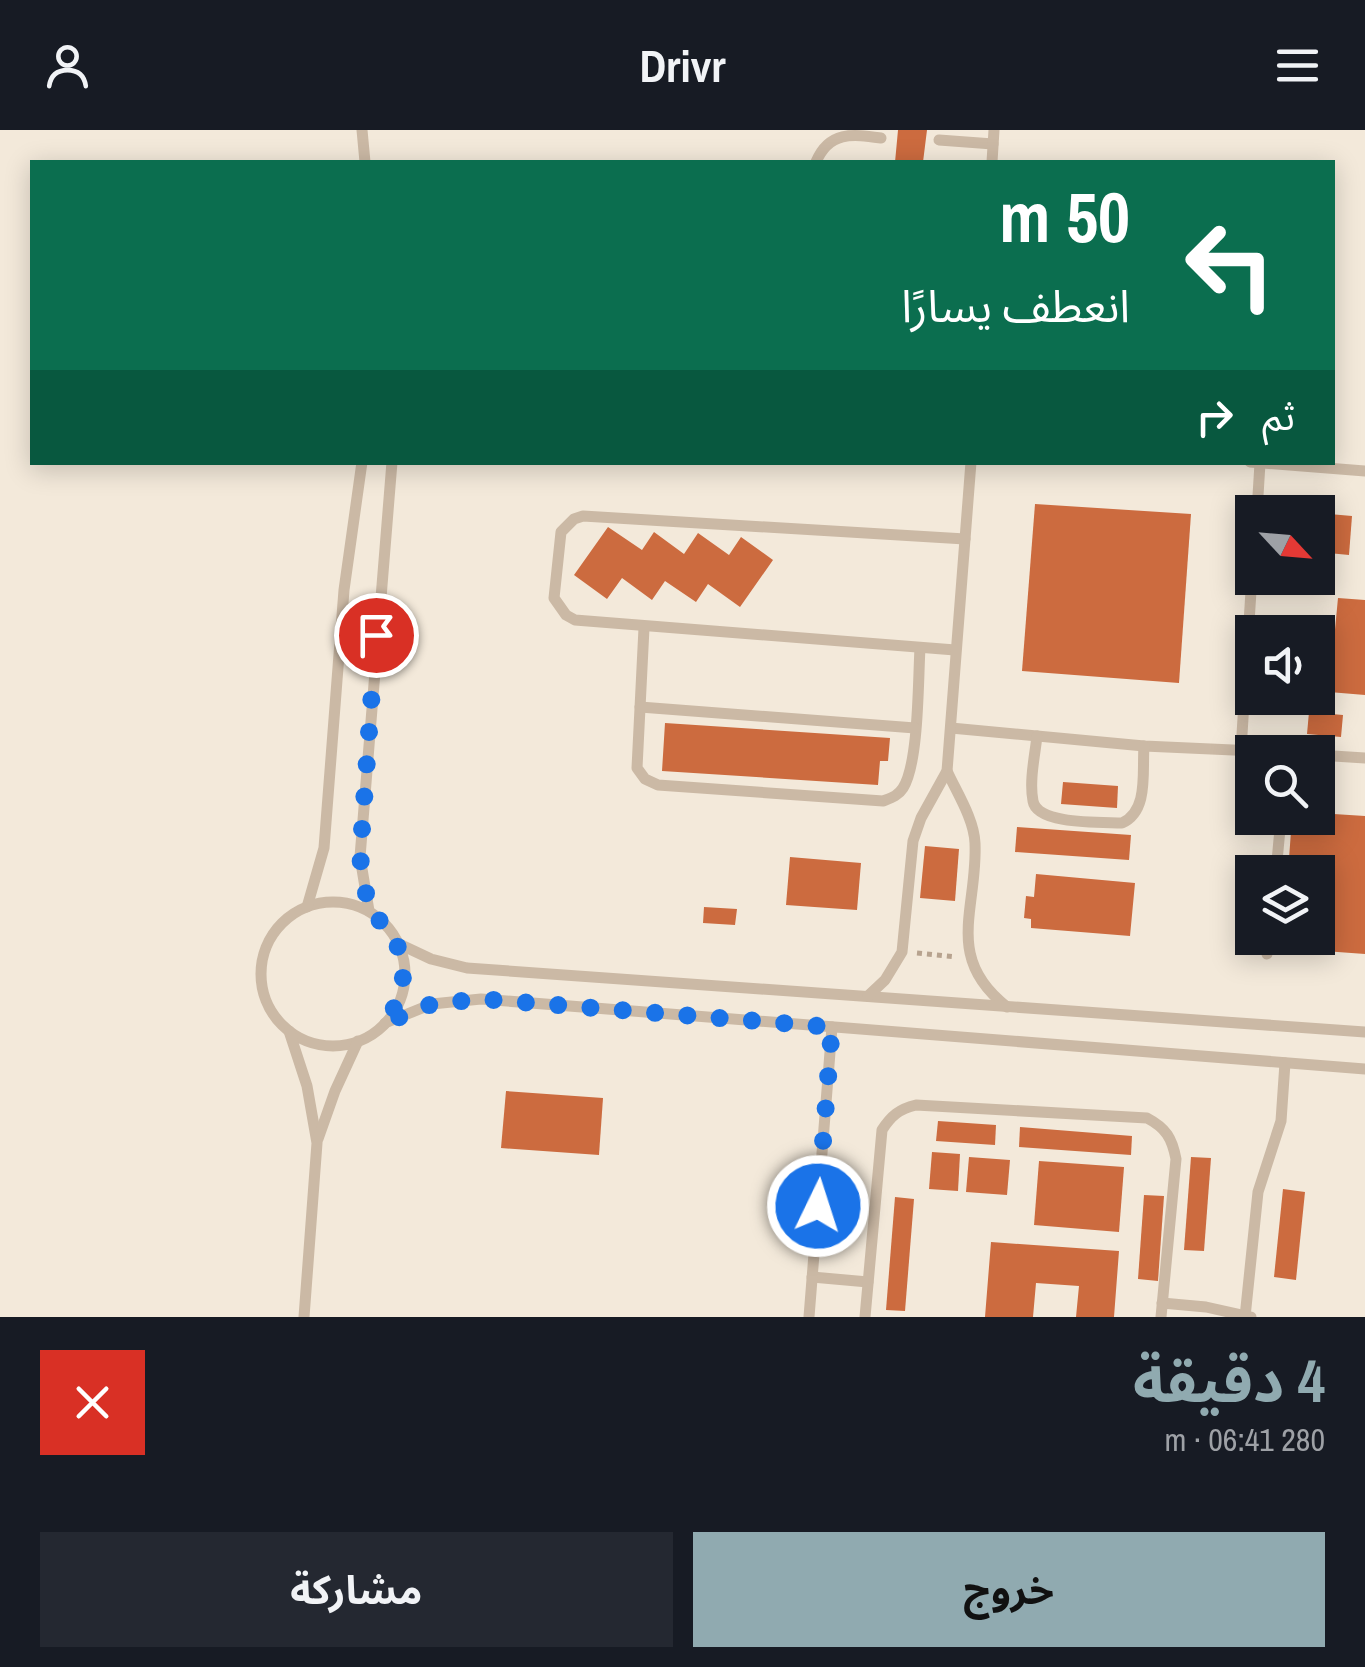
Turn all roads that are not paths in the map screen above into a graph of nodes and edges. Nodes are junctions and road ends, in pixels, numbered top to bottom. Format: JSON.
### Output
{"nodes":[{"id":1,"x":362,"y":130,"type":"edge"},
{"id":2,"x":994,"y":130,"type":"edge"},
{"id":3,"x":881,"y":138,"type":"dead end"},
{"id":4,"x":939,"y":140,"type":"dead end"},
{"id":5,"x":993,"y":144,"type":"junction"},
{"id":6,"x":365,"y":160,"type":"edge"},
{"id":7,"x":817,"y":160,"type":"edge"},
{"id":8,"x":992,"y":160,"type":"edge"},
{"id":9,"x":362,"y":465,"type":"edge"},
{"id":10,"x":392,"y":465,"type":"edge"},
{"id":11,"x":971,"y":465,"type":"edge"},
{"id":12,"x":1260,"y":465,"type":"edge"},
{"id":13,"x":1290,"y":465,"type":"edge"},
{"id":14,"x":1365,"y":470,"type":"edge"},
{"id":15,"x":1258,"y":495,"type":"edge"},
{"id":16,"x":965,"y":539,"type":"junction"},
{"id":17,"x":1251,"y":595,"type":"edge"},
{"id":18,"x":644,"y":628,"type":"junction"},
{"id":19,"x":920,"y":648,"type":"junction"},
{"id":20,"x":955,"y":650,"type":"junction"},
{"id":21,"x":640,"y":708,"type":"junction"},
{"id":22,"x":915,"y":728,"type":"junction"},
{"id":23,"x":951,"y":728,"type":"junction"},
{"id":24,"x":1242,"y":735,"type":"edge"},
{"id":25,"x":1036,"y":736,"type":"junction"},
{"id":26,"x":1144,"y":746,"type":"junction"},
{"id":27,"x":1235,"y":750,"type":"edge"},
{"id":28,"x":1335,"y":756,"type":"edge"},
{"id":29,"x":1365,"y":758,"type":"edge"},
{"id":30,"x":947,"y":771,"type":"junction"},
{"id":31,"x":307,"y":907,"type":"junction"},
{"id":32,"x":369,"y":911,"type":"junction"},
{"id":33,"x":398,"y":942,"type":"junction"},
{"id":34,"x":868,"y":996,"type":"junction"},
{"id":35,"x":1008,"y":1007,"type":"junction"},
{"id":36,"x":385,"y":1023,"type":"junction"},
{"id":37,"x":832,"y":1027,"type":"junction"},
{"id":38,"x":289,"y":1031,"type":"junction"},
{"id":39,"x":1365,"y":1032,"type":"edge"},
{"id":40,"x":358,"y":1041,"type":"junction"},
{"id":41,"x":1285,"y":1063,"type":"junction"},
{"id":42,"x":1365,"y":1069,"type":"edge"},
{"id":43,"x":317,"y":1143,"type":"junction"},
{"id":44,"x":812,"y":1277,"type":"junction"},
{"id":45,"x":868,"y":1282,"type":"junction"},
{"id":46,"x":1162,"y":1310,"type":"edge"},
{"id":47,"x":1247,"y":1316,"type":"edge"},
{"id":48,"x":304,"y":1317,"type":"edge"},
{"id":49,"x":809,"y":1317,"type":"edge"},
{"id":50,"x":865,"y":1317,"type":"edge"}],
"edges":[{"from":1,"to":6,"type":"lane"},
{"from":2,"to":5,"type":"lane"},
{"from":3,"to":7,"type":"lane"},
{"from":4,"to":5,"type":"lane"},
{"from":5,"to":8,"type":"lane"},
{"from":9,"to":31,"type":"lane"},
{"from":10,"to":32,"type":"lane"},
{"from":11,"to":16,"type":"lane"},
{"from":12,"to":15,"type":"lane"},
{"from":13,"to":14,"type":"lane"},
{"from":16,"to":18,"type":"lane"},
{"from":16,"to":20,"type":"lane"},
{"from":17,"to":24,"type":"lane"},
{"from":18,"to":19,"type":"lane"},
{"from":18,"to":21,"type":"lane"},
{"from":19,"to":20,"type":"lane"},
{"from":19,"to":22,"type":"lane"},
{"from":20,"to":23,"type":"lane"},
{"from":21,"to":22,"type":"lane"},
{"from":21,"to":22,"type":"lane"},
{"from":23,"to":25,"type":"lane"},
{"from":23,"to":30,"type":"lane"},
{"from":25,"to":26,"type":"lane"},
{"from":25,"to":26,"type":"lane"},
{"from":26,"to":27,"type":"lane"},
{"from":28,"to":29,"type":"lane"},
{"from":30,"to":34,"type":"lane"},
{"from":30,"to":35,"type":"lane"},
{"from":31,"to":32,"type":"lane"},
{"from":31,"to":38,"type":"lane"},
{"from":32,"to":33,"type":"lane"},
{"from":33,"to":34,"type":"lane"},
{"from":33,"to":36,"type":"lane"},
{"from":34,"to":35,"type":"lane"},
{"from":35,"to":39,"type":"lane"},
{"from":36,"to":37,"type":"lane"},
{"from":36,"to":40,"type":"lane"},
{"from":37,"to":41,"type":"lane"},
{"from":37,"to":44,"type":"lane"},
{"from":38,"to":40,"type":"lane"},
{"from":38,"to":43,"type":"lane"},
{"from":40,"to":43,"type":"lane"},
{"from":41,"to":42,"type":"lane"},
{"from":41,"to":47,"type":"lane"},
{"from":43,"to":48,"type":"lane"},
{"from":44,"to":45,"type":"lane"},
{"from":44,"to":49,"type":"lane"},
{"from":45,"to":46,"type":"lane"},
{"from":45,"to":50,"type":"lane"},
{"from":46,"to":47,"type":"lane"}]}
